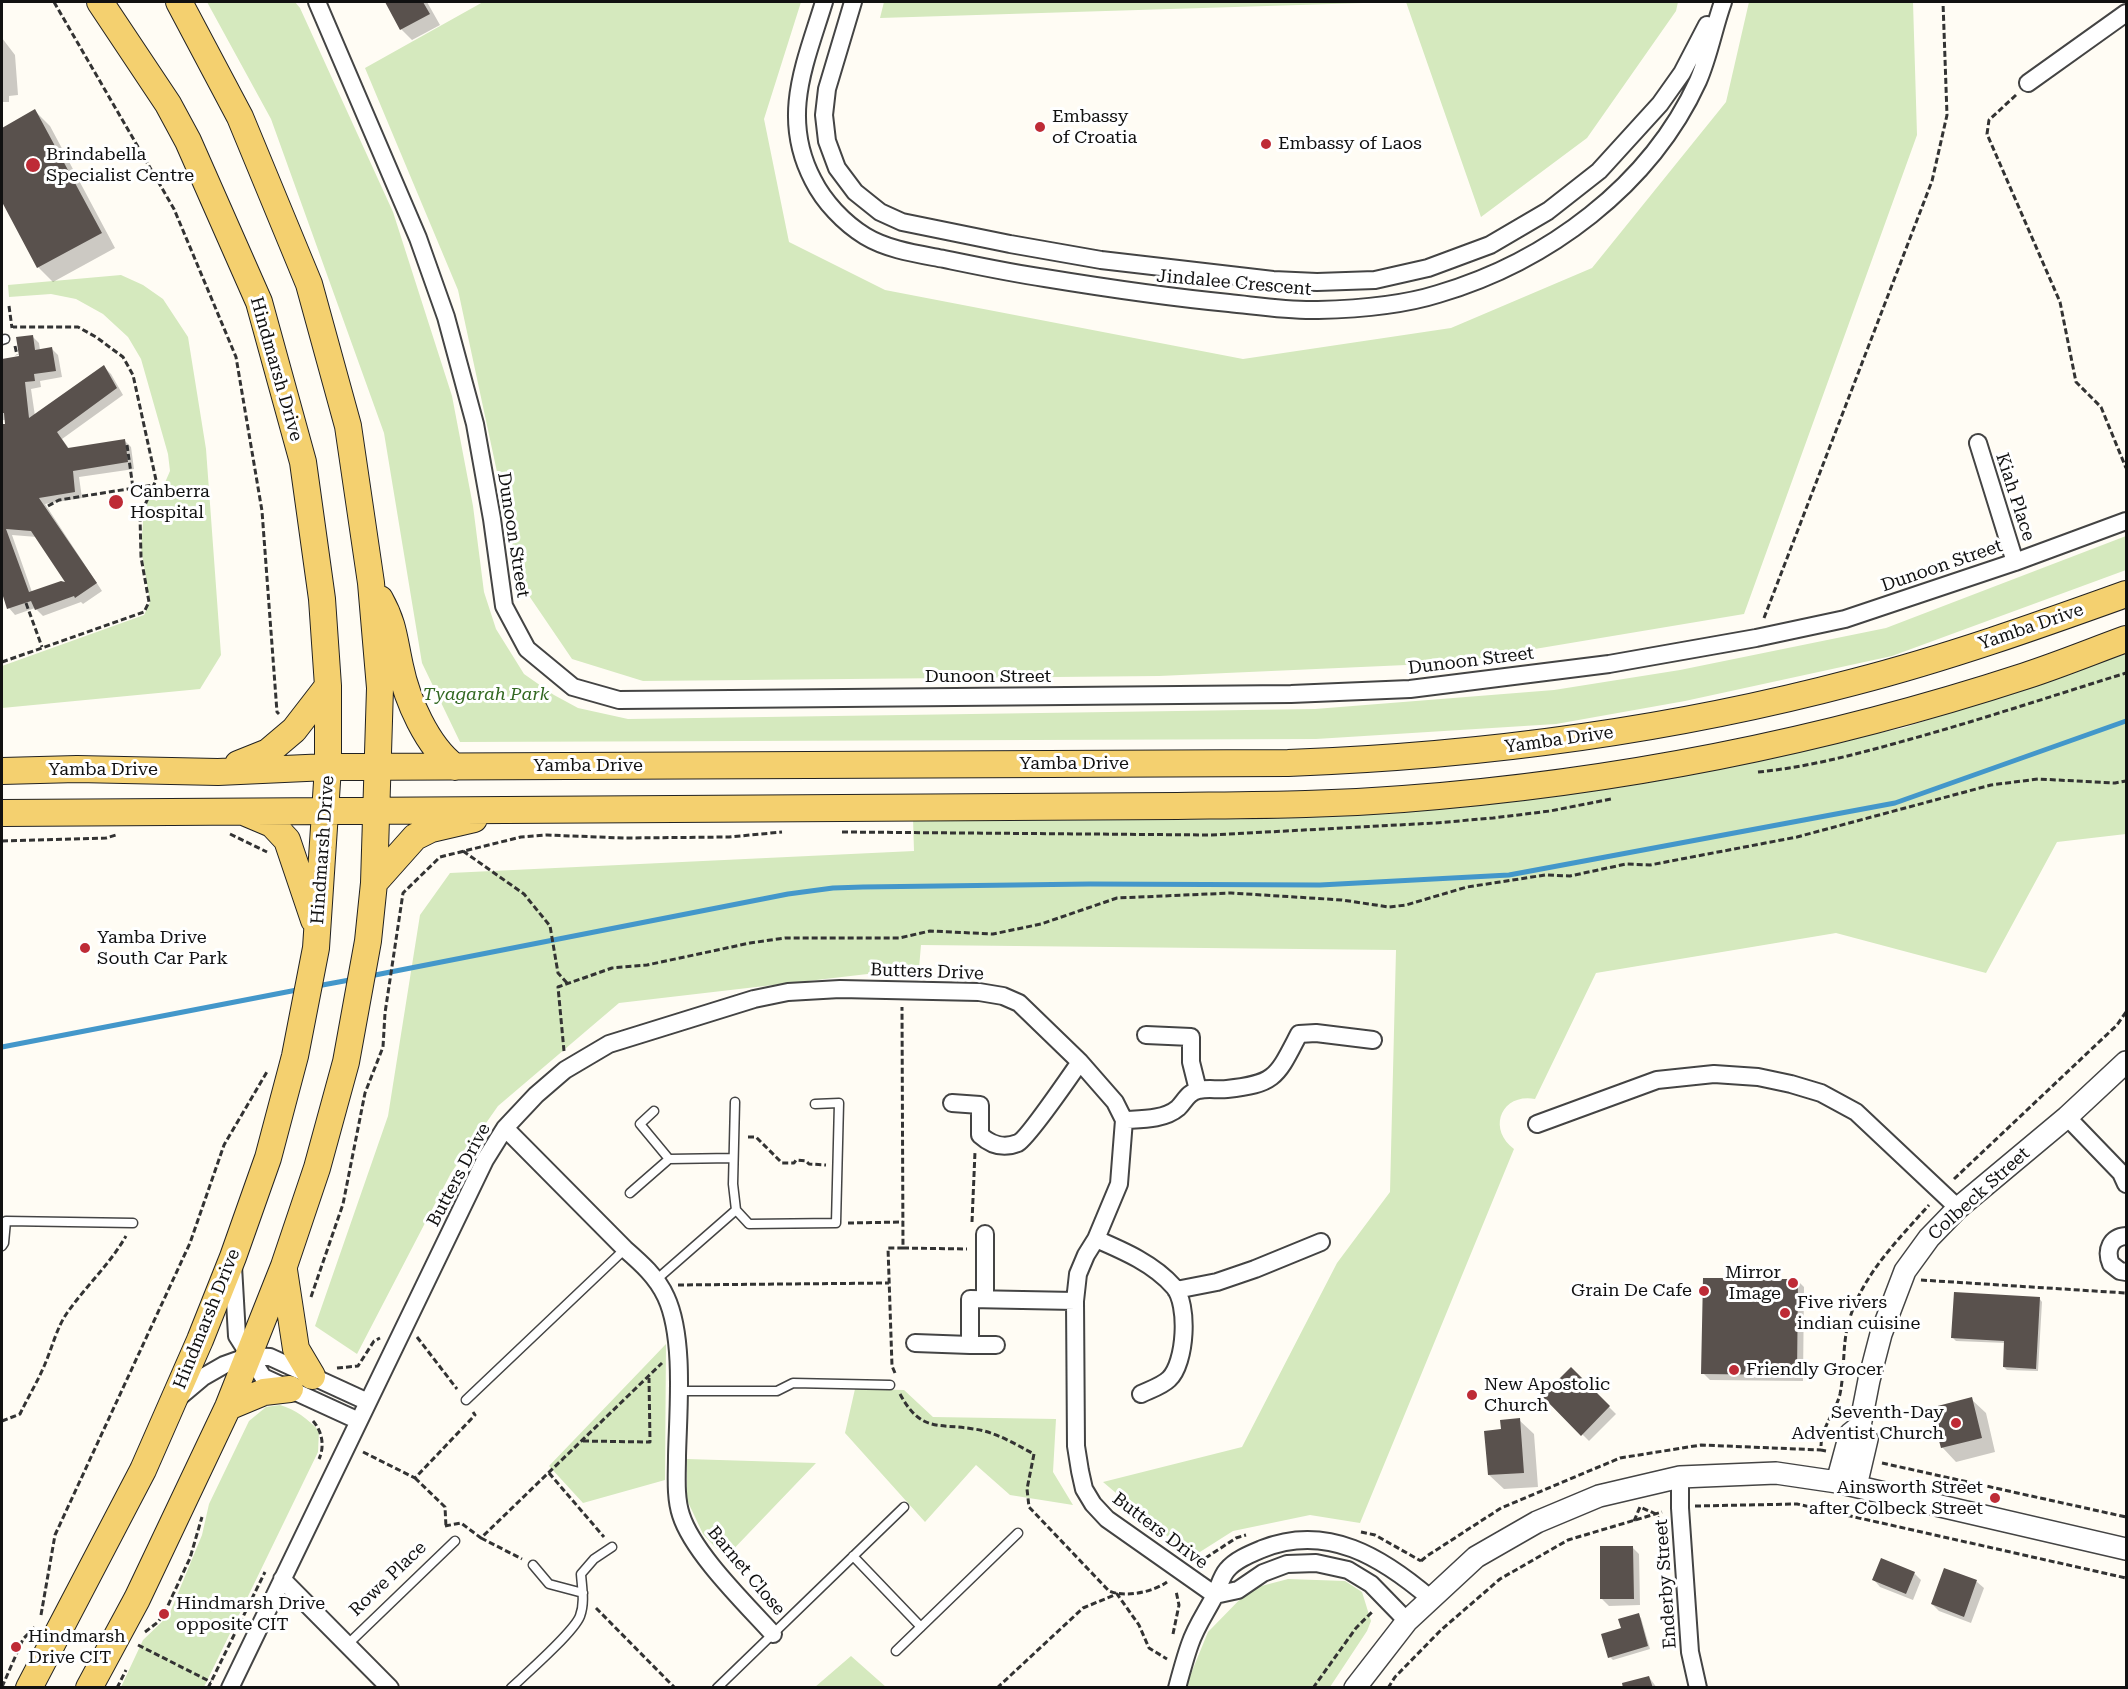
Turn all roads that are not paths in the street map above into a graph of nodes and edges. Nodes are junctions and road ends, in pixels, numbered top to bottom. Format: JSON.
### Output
{"nodes":[{"id":1,"x":100,"y":2,"type":"edge"},
{"id":2,"x":179,"y":2,"type":"edge"},
{"id":3,"x":317,"y":2,"type":"edge"},
{"id":4,"x":824,"y":2,"type":"edge"},
{"id":5,"x":853,"y":2,"type":"edge"},
{"id":6,"x":1721,"y":2,"type":"edge"},
{"id":7,"x":2127,"y":13,"type":"edge"},
{"id":8,"x":2028,"y":83,"type":"road end"},
{"id":9,"x":1978,"y":443,"type":"dead end"},
{"id":10,"x":2127,"y":521,"type":"edge"},
{"id":11,"x":2015,"y":562,"type":"junction"},
{"id":12,"x":371,"y":583,"type":"junction"},
{"id":13,"x":2127,"y":594,"type":"edge"},
{"id":14,"x":2127,"y":614,"type":"edge"},
{"id":15,"x":2038,"y":626,"type":"junction"},
{"id":16,"x":2127,"y":639,"type":"edge"},
{"id":17,"x":328,"y":686,"type":"junction"},
{"id":18,"x":328,"y":767,"type":"junction"},
{"id":19,"x":377,"y":767,"type":"junction"},
{"id":20,"x":455,"y":767,"type":"junction"},
{"id":21,"x":2,"y":771,"type":"edge"},
{"id":22,"x":218,"y":772,"type":"junction"},
{"id":23,"x":521,"y":808,"type":"junction"},
{"id":24,"x":325,"y":809,"type":"junction"},
{"id":25,"x":376,"y":809,"type":"junction"},
{"id":26,"x":240,"y":811,"type":"junction"},
{"id":27,"x":2,"y":813,"type":"edge"},
{"id":28,"x":374,"y":883,"type":"junction"},
{"id":29,"x":317,"y":940,"type":"junction"},
{"id":30,"x":1146,"y":1035,"type":"dead end"},
{"id":31,"x":1373,"y":1040,"type":"dead end"},
{"id":32,"x":1080,"y":1062,"type":"junction"},
{"id":33,"x":2127,"y":1062,"type":"edge"},
{"id":34,"x":1198,"y":1090,"type":"junction"},
{"id":35,"x":735,"y":1102,"type":"dead end"},
{"id":36,"x":952,"y":1103,"type":"dead end"},
{"id":37,"x":815,"y":1104,"type":"dead end"},
{"id":38,"x":654,"y":1111,"type":"dead end"},
{"id":39,"x":2067,"y":1118,"type":"junction"},
{"id":40,"x":1124,"y":1120,"type":"junction"},
{"id":41,"x":1537,"y":1124,"type":"dead end"},
{"id":42,"x":505,"y":1128,"type":"junction"},
{"id":43,"x":733,"y":1158,"type":"junction"},
{"id":44,"x":669,"y":1159,"type":"junction"},
{"id":45,"x":2127,"y":1184,"type":"edge"},
{"id":46,"x":630,"y":1193,"type":"dead end"},
{"id":47,"x":1958,"y":1208,"type":"junction"},
{"id":48,"x":736,"y":1210,"type":"junction"},
{"id":49,"x":133,"y":1223,"type":"road end"},
{"id":50,"x":2127,"y":1236,"type":"edge"},
{"id":51,"x":1096,"y":1239,"type":"junction"},
{"id":52,"x":985,"y":1242,"type":"road end"},
{"id":53,"x":1321,"y":1242,"type":"dead end"},
{"id":54,"x":2,"y":1246,"type":"edge"},
{"id":55,"x":625,"y":1249,"type":"junction"},
{"id":56,"x":233,"y":1257,"type":"junction"},
{"id":57,"x":284,"y":1266,"type":"junction"},
{"id":58,"x":2127,"y":1272,"type":"edge"},
{"id":59,"x":657,"y":1283,"type":"junction"},
{"id":60,"x":1176,"y":1290,"type":"junction"},
{"id":61,"x":985,"y":1298,"type":"junction"},
{"id":62,"x":1075,"y":1301,"type":"junction"},
{"id":63,"x":915,"y":1343,"type":"dead end"},
{"id":64,"x":970,"y":1345,"type":"junction"},
{"id":65,"x":996,"y":1345,"type":"dead end"},
{"id":66,"x":249,"y":1356,"type":"junction"},
{"id":67,"x":321,"y":1371,"type":"junction"},
{"id":68,"x":890,"y":1385,"type":"dead end"},
{"id":69,"x":290,"y":1389,"type":"junction"},
{"id":70,"x":678,"y":1391,"type":"junction"},
{"id":71,"x":1141,"y":1394,"type":"dead end"},
{"id":72,"x":466,"y":1400,"type":"road end"},
{"id":73,"x":173,"y":1402,"type":"junction"},
{"id":74,"x":368,"y":1402,"type":"junction"},
{"id":75,"x":228,"y":1407,"type":"junction"},
{"id":76,"x":359,"y":1421,"type":"junction"},
{"id":77,"x":1680,"y":1477,"type":"junction"},
{"id":78,"x":1846,"y":1484,"type":"junction"},
{"id":79,"x":904,"y":1507,"type":"dead end"},
{"id":80,"x":1018,"y":1533,"type":"dead end"},
{"id":81,"x":455,"y":1542,"type":"road end"},
{"id":82,"x":612,"y":1547,"type":"road end"},
{"id":83,"x":2127,"y":1549,"type":"edge"},
{"id":84,"x":854,"y":1556,"type":"junction"},
{"id":85,"x":533,"y":1565,"type":"road end"},
{"id":86,"x":282,"y":1579,"type":"junction"},
{"id":87,"x":583,"y":1593,"type":"junction"},
{"id":88,"x":1215,"y":1595,"type":"junction"},
{"id":89,"x":1431,"y":1599,"type":"junction"},
{"id":90,"x":1407,"y":1621,"type":"junction"},
{"id":91,"x":921,"y":1627,"type":"junction"},
{"id":92,"x":773,"y":1634,"type":"junction"},
{"id":93,"x":348,"y":1644,"type":"junction"},
{"id":94,"x":896,"y":1651,"type":"dead end"},
{"id":95,"x":28,"y":1688,"type":"edge"},
{"id":96,"x":89,"y":1688,"type":"edge"},
{"id":97,"x":230,"y":1688,"type":"edge"},
{"id":98,"x":390,"y":1688,"type":"edge"},
{"id":99,"x":511,"y":1688,"type":"edge"},
{"id":100,"x":717,"y":1688,"type":"edge"},
{"id":101,"x":1177,"y":1688,"type":"edge"},
{"id":102,"x":1355,"y":1688,"type":"edge"},
{"id":103,"x":1698,"y":1688,"type":"edge"}],
"edges":[{"from":1,"to":17,"type":"main road","name":"Hindmarsh Drive"},
{"from":2,"to":12,"type":"main road"},
{"from":3,"to":11,"type":"street","name":"Dunoon Street"},
{"from":4,"to":6,"type":"street","name":"Jindalee Crescent"},
{"from":5,"to":6,"type":"street","name":"Jindalee Crescent"},
{"from":7,"to":8,"type":"street"},
{"from":9,"to":11,"type":"street","name":"Kiah Place"},
{"from":10,"to":11,"type":"street","name":"Dunoon Street"},
{"from":12,"to":19,"type":"main road"},
{"from":12,"to":20,"type":"main road"},
{"from":13,"to":15,"type":"main road","name":"Yamba Drive"},
{"from":14,"to":15,"type":"main road"},
{"from":15,"to":20,"type":"main road","name":"Yamba Drive"},
{"from":16,"to":23,"type":"main road"},
{"from":17,"to":18,"type":"main road","name":"Hindmarsh Drive"},
{"from":17,"to":22,"type":"main road"},
{"from":18,"to":19,"type":"main road","name":"Yamba Drive"},
{"from":18,"to":22,"type":"main road","name":"Yamba Drive"},
{"from":18,"to":24,"type":"main road","name":"Hindmarsh Drive"},
{"from":19,"to":20,"type":"main road","name":"Yamba Drive"},
{"from":19,"to":25,"type":"main road"},
{"from":21,"to":22,"type":"main road","name":"Yamba Drive"},
{"from":23,"to":25,"type":"main road"},
{"from":23,"to":28,"type":"main road"},
{"from":24,"to":25,"type":"main road"},
{"from":24,"to":26,"type":"main road"},
{"from":24,"to":29,"type":"main road","name":"Hindmarsh Drive"},
{"from":25,"to":28,"type":"main road"},
{"from":26,"to":27,"type":"main road"},
{"from":26,"to":29,"type":"main road"},
{"from":28,"to":57,"type":"main road"},
{"from":29,"to":56,"type":"main road","name":"Hindmarsh Drive"},
{"from":30,"to":34,"type":"street"},
{"from":31,"to":34,"type":"street"},
{"from":32,"to":36,"type":"street"},
{"from":32,"to":40,"type":"street","name":"Butters Drive"},
{"from":32,"to":42,"type":"street","name":"Butters Drive"},
{"from":33,"to":39,"type":"street","name":"Colbeck Street"},
{"from":34,"to":40,"type":"street"},
{"from":35,"to":43,"type":"lane"},
{"from":37,"to":48,"type":"lane"},
{"from":38,"to":44,"type":"lane"},
{"from":39,"to":45,"type":"street"},
{"from":39,"to":47,"type":"street","name":"Colbeck Street"},
{"from":40,"to":51,"type":"street","name":"Butters Drive"},
{"from":41,"to":47,"type":"street"},
{"from":42,"to":55,"type":"street","name":"Barnet Close"},
{"from":42,"to":74,"type":"street","name":"Butters Drive"},
{"from":43,"to":44,"type":"lane"},
{"from":43,"to":48,"type":"lane"},
{"from":44,"to":46,"type":"lane"},
{"from":47,"to":78,"type":"street","name":"Colbeck Street"},
{"from":48,"to":59,"type":"lane"},
{"from":49,"to":54,"type":"lane"},
{"from":50,"to":58,"type":"street"},
{"from":51,"to":60,"type":"street"},
{"from":51,"to":62,"type":"street","name":"Butters Drive"},
{"from":52,"to":61,"type":"street"},
{"from":53,"to":60,"type":"street"},
{"from":55,"to":59,"type":"street","name":"Barnet Close"},
{"from":55,"to":72,"type":"lane"},
{"from":56,"to":66,"type":"street"},
{"from":56,"to":73,"type":"main road","name":"Hindmarsh Drive"},
{"from":57,"to":66,"type":"main road"},
{"from":57,"to":67,"type":"main road"},
{"from":59,"to":70,"type":"street","name":"Barnet Close"},
{"from":60,"to":71,"type":"street"},
{"from":61,"to":62,"type":"street"},
{"from":61,"to":64,"type":"street"},
{"from":62,"to":88,"type":"street","name":"Butters Drive"},
{"from":63,"to":64,"type":"street"},
{"from":64,"to":65,"type":"street"},
{"from":66,"to":67,"type":"street"},
{"from":66,"to":69,"type":"street"},
{"from":66,"to":73,"type":"street"},
{"from":66,"to":75,"type":"main road"},
{"from":67,"to":74,"type":"street"},
{"from":68,"to":70,"type":"lane"},
{"from":69,"to":75,"type":"main road"},
{"from":69,"to":76,"type":"street"},
{"from":70,"to":92,"type":"street","name":"Barnet Close"},
{"from":73,"to":95,"type":"main road","name":"Hindmarsh Drive"},
{"from":74,"to":76,"type":"street","name":"Butters Drive"},
{"from":75,"to":96,"type":"main road"},
{"from":76,"to":86,"type":"street","name":"Butters Drive"},
{"from":77,"to":78,"type":"street"},
{"from":77,"to":89,"type":"street"},
{"from":77,"to":103,"type":"street","name":"Enderby Street"},
{"from":78,"to":83,"type":"street"},
{"from":79,"to":84,"type":"lane","name":"Barnet Close"},
{"from":80,"to":91,"type":"lane"},
{"from":81,"to":93,"type":"lane","name":"Rowe Place"},
{"from":82,"to":87,"type":"lane"},
{"from":84,"to":91,"type":"lane"},
{"from":84,"to":92,"type":"lane","name":"Barnet Close"},
{"from":85,"to":87,"type":"lane"},
{"from":86,"to":93,"type":"street","name":"Rowe Place"},
{"from":86,"to":97,"type":"street","name":"Butters Drive"},
{"from":87,"to":99,"type":"lane"},
{"from":88,"to":89,"type":"street","name":"Butters Drive"},
{"from":88,"to":90,"type":"street","name":"Butters Drive"},
{"from":88,"to":101,"type":"street","name":"Butters Drive"},
{"from":89,"to":90,"type":"street"},
{"from":90,"to":102,"type":"street"},
{"from":91,"to":94,"type":"lane"},
{"from":92,"to":100,"type":"lane","name":"Barnet Close"},
{"from":93,"to":98,"type":"street","name":"Rowe Place"}]}
